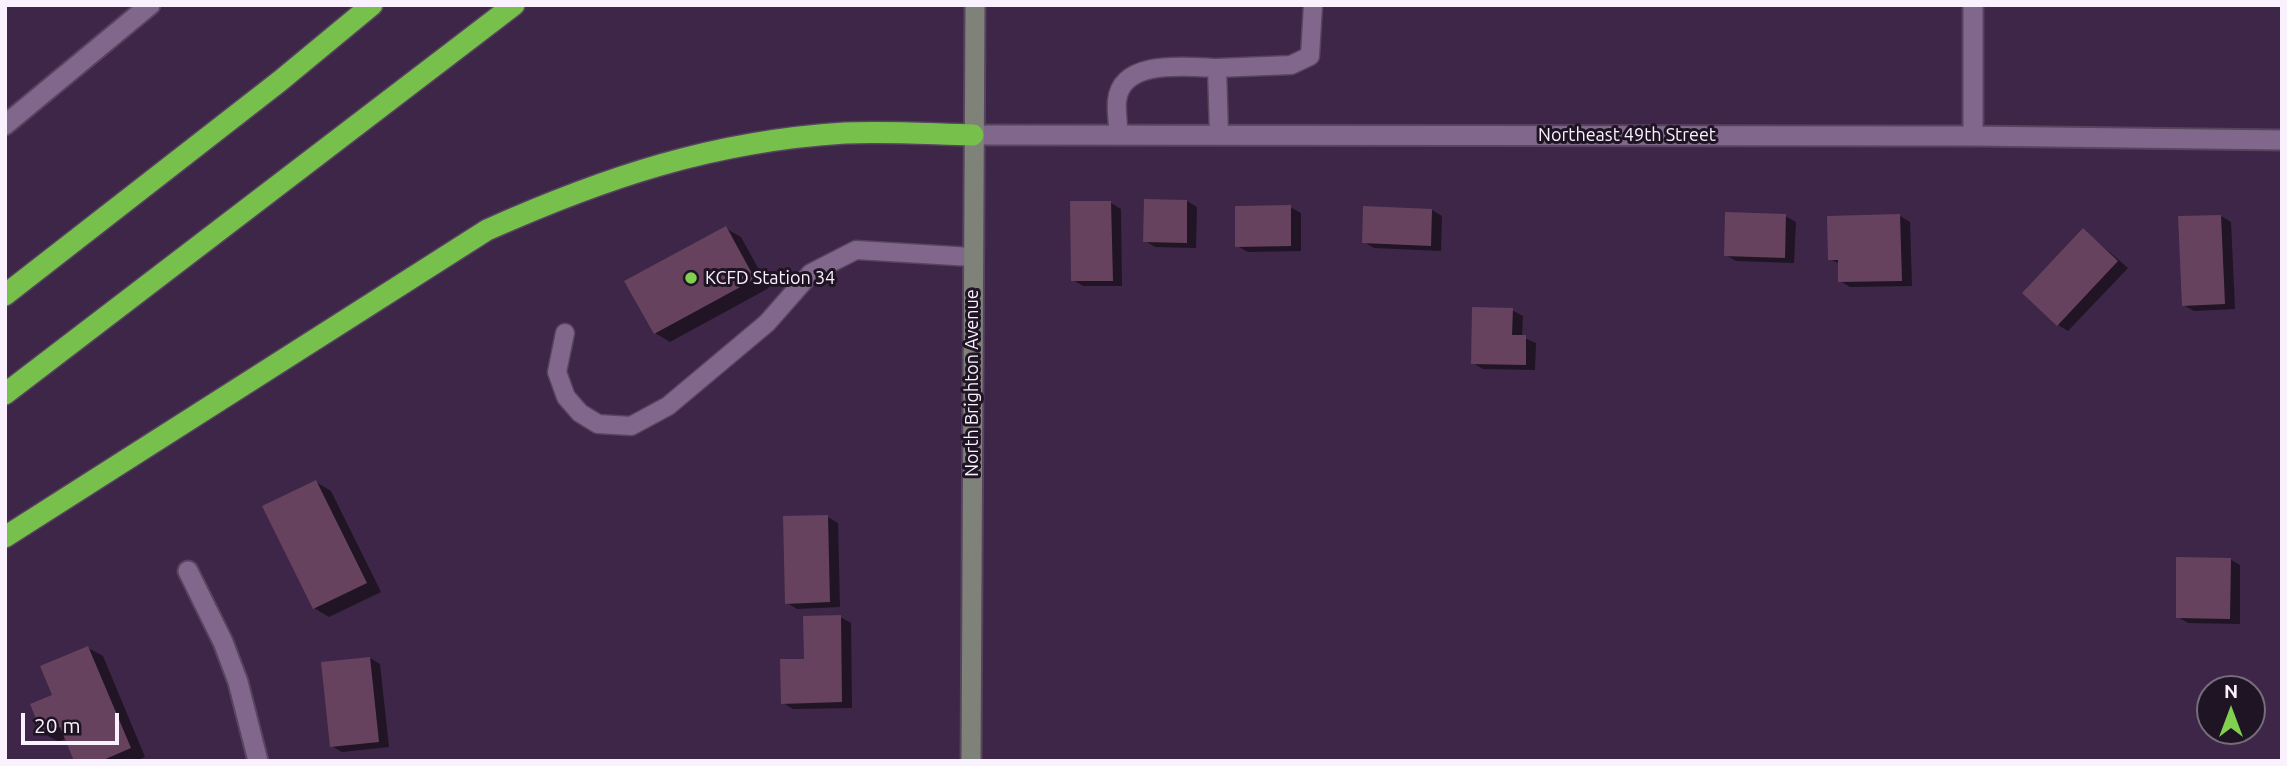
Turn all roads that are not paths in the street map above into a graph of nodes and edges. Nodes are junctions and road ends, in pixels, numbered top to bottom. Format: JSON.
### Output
{"nodes":[{"id":1,"x":150,"y":5,"type":"edge"},
{"id":2,"x":372,"y":5,"type":"edge"},
{"id":3,"x":514,"y":5,"type":"edge"},
{"id":4,"x":975,"y":5,"type":"edge"},
{"id":5,"x":1313,"y":5,"type":"edge"},
{"id":6,"x":1973,"y":5,"type":"edge"},
{"id":7,"x":1217,"y":68,"type":"junction"},
{"id":8,"x":5,"y":125,"type":"edge"},
{"id":9,"x":973,"y":135,"type":"junction"},
{"id":10,"x":1119,"y":135,"type":"junction"},
{"id":11,"x":1219,"y":135,"type":"junction"},
{"id":12,"x":1973,"y":136,"type":"junction"},
{"id":13,"x":2282,"y":139,"type":"edge"},
{"id":14,"x":972,"y":257,"type":"junction"},
{"id":15,"x":5,"y":295,"type":"edge"},
{"id":16,"x":565,"y":332,"type":"dead end"},
{"id":17,"x":5,"y":394,"type":"edge"},
{"id":18,"x":5,"y":537,"type":"edge"},
{"id":19,"x":188,"y":571,"type":"dead end"},
{"id":20,"x":258,"y":761,"type":"edge"},
{"id":21,"x":971,"y":761,"type":"edge"}],
"edges":[{"from":1,"to":8,"type":"street"},
{"from":2,"to":15,"type":"highway"},
{"from":3,"to":17,"type":"highway"},
{"from":4,"to":9,"type":"main road","name":"North Brighton Avenue"},
{"from":5,"to":7,"type":"lane"},
{"from":6,"to":12,"type":"street"},
{"from":7,"to":10,"type":"lane"},
{"from":7,"to":11,"type":"lane"},
{"from":9,"to":10,"type":"street","name":"Northeast 49th Street"},
{"from":9,"to":14,"type":"main road","name":"North Brighton Avenue"},
{"from":9,"to":18,"type":"highway"},
{"from":10,"to":11,"type":"street","name":"Northeast 49th Street"},
{"from":11,"to":12,"type":"street","name":"Northeast 49th Street"},
{"from":12,"to":13,"type":"street","name":"Northeast 49th Street"},
{"from":14,"to":16,"type":"lane"},
{"from":14,"to":21,"type":"main road","name":"North Brighton Avenue"},
{"from":19,"to":20,"type":"street"}]}
